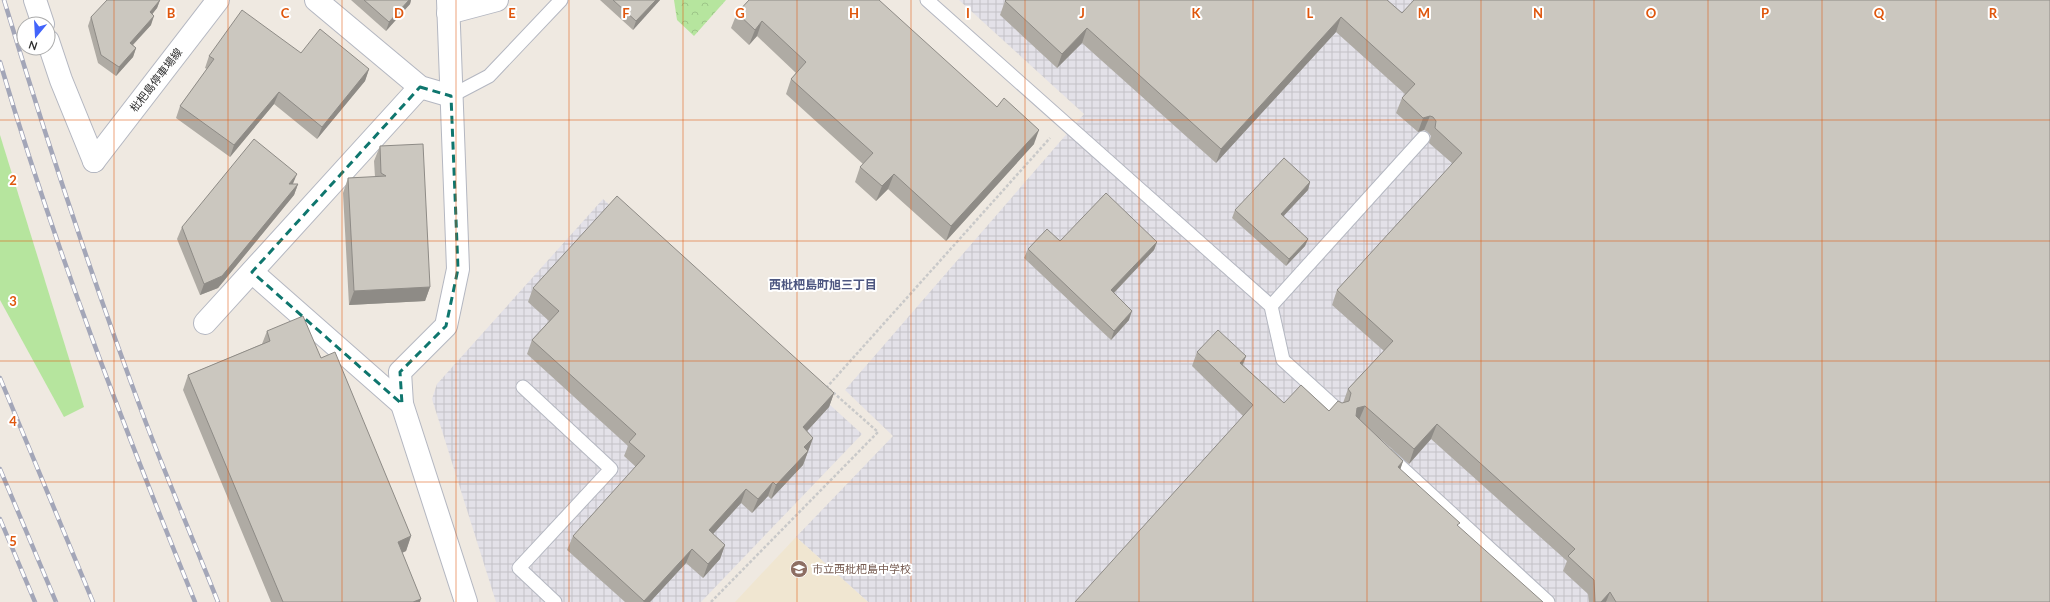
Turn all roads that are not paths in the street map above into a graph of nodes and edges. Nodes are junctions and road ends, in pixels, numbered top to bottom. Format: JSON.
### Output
{"nodes":[{"id":1,"x":35,"y":0,"type":"edge"},
{"id":2,"x":218,"y":0,"type":"edge"},
{"id":3,"x":316,"y":0,"type":"edge"},
{"id":4,"x":497,"y":0,"type":"edge"},
{"id":5,"x":561,"y":0,"type":"edge"},
{"id":6,"x":927,"y":0,"type":"edge"},
{"id":7,"x":448,"y":7,"type":"edge"},
{"id":8,"x":40,"y":16,"type":"edge"},
{"id":9,"x":53,"y":56,"type":"edge"},
{"id":10,"x":420,"y":87,"type":"junction"},
{"id":11,"x":451,"y":96,"type":"junction"},
{"id":12,"x":1423,"y":138,"type":"edge"},
{"id":13,"x":252,"y":272,"type":"junction"},
{"id":14,"x":1271,"y":306,"type":"junction"},
{"id":15,"x":205,"y":323,"type":"dead end"},
{"id":16,"x":523,"y":387,"type":"dead end"},
{"id":17,"x":402,"y":404,"type":"junction"},
{"id":18,"x":1338,"y":410,"type":"edge"},
{"id":19,"x":1381,"y":449,"type":"edge"},
{"id":20,"x":466,"y":602,"type":"edge"},
{"id":21,"x":555,"y":602,"type":"edge"},
{"id":22,"x":1548,"y":602,"type":"edge"}],
"edges":[{"from":1,"to":8,"type":"street"},
{"from":2,"to":9,"type":"street","name":"枇杷島停車場線"},
{"from":3,"to":10,"type":"street"},
{"from":4,"to":7,"type":"street"},
{"from":5,"to":11,"type":"lane"},
{"from":6,"to":14,"type":"lane"},
{"from":7,"to":11,"type":"street"},
{"from":10,"to":11,"type":"street"},
{"from":10,"to":13,"type":"street"},
{"from":11,"to":17,"type":"street"},
{"from":12,"to":14,"type":"lane"},
{"from":13,"to":15,"type":"street"},
{"from":13,"to":17,"type":"street"},
{"from":14,"to":18,"type":"lane"},
{"from":16,"to":21,"type":"lane"},
{"from":17,"to":20,"type":"street"},
{"from":19,"to":22,"type":"lane"}]}
